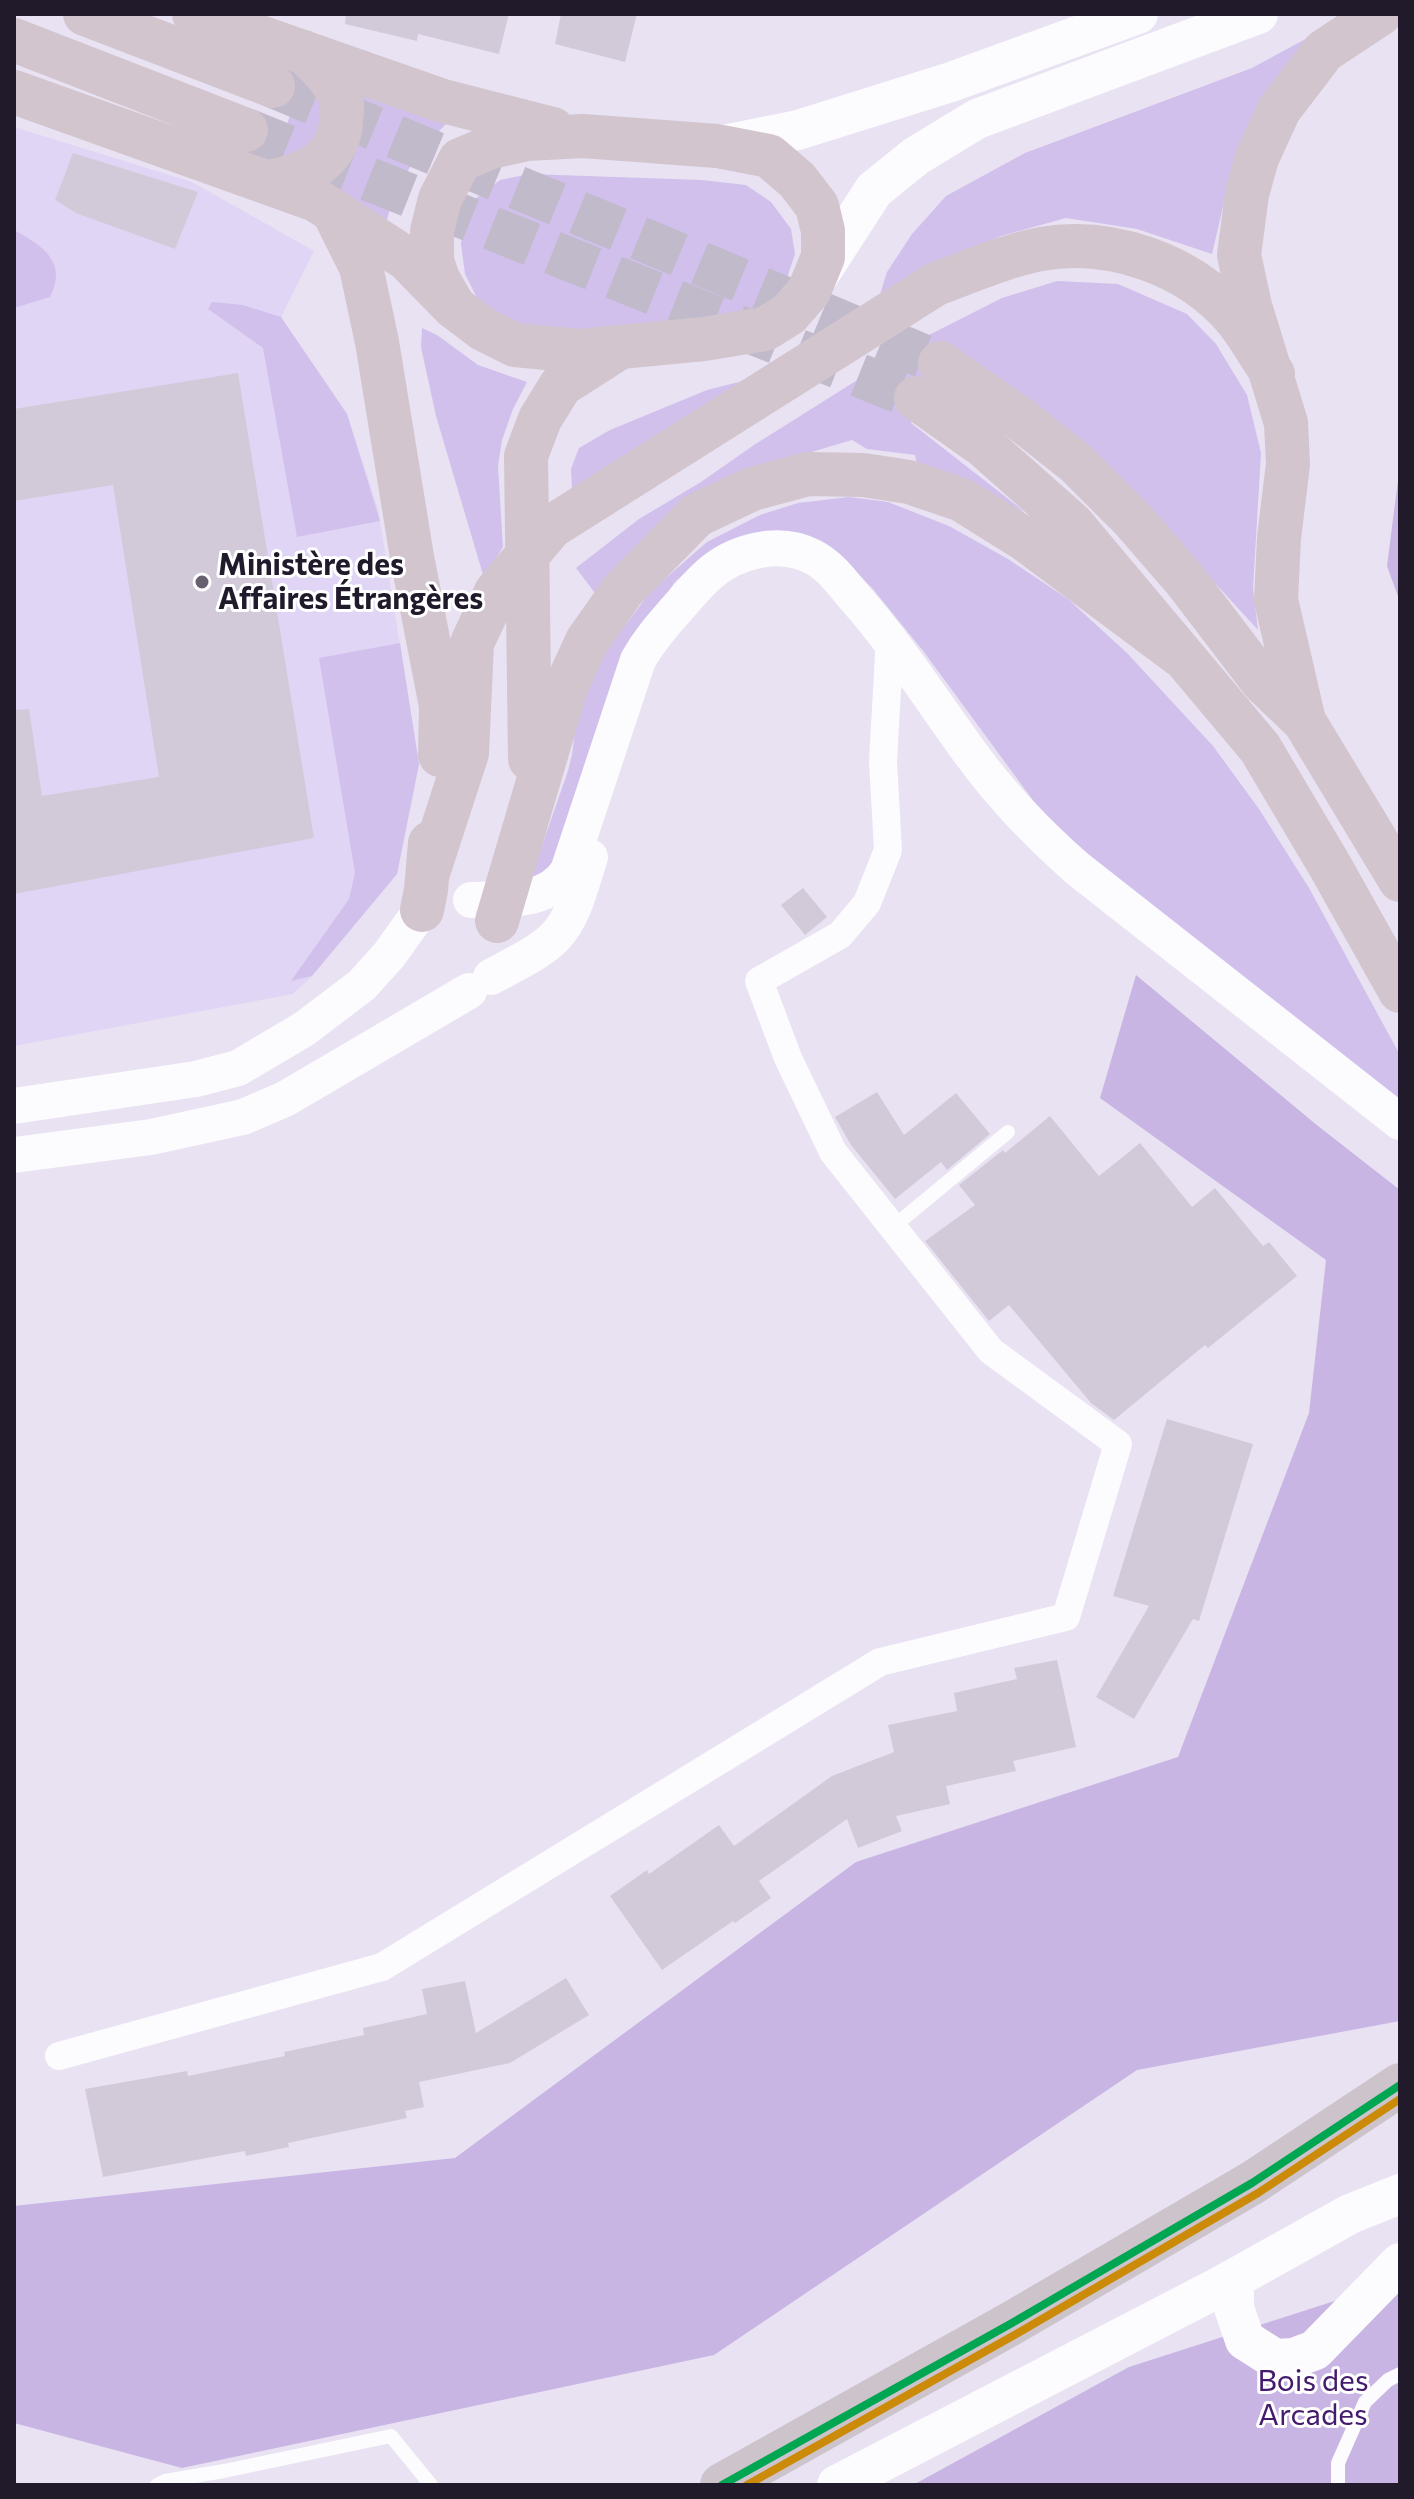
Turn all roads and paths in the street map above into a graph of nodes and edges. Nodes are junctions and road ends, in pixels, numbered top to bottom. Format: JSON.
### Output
{"nodes":[{"id":1,"x":85,"y":14,"type":"edge"},
{"id":2,"x":194,"y":14,"type":"edge"},
{"id":3,"x":1138,"y":14,"type":"edge"},
{"id":4,"x":1258,"y":14,"type":"edge"},
{"id":5,"x":1380,"y":14,"type":"edge"},
{"id":6,"x":14,"y":40,"type":"edge"},
{"id":7,"x":304,"y":52,"type":"junction"},
{"id":8,"x":273,"y":86,"type":"tunnel mouth"},
{"id":9,"x":14,"y":92,"type":"edge"},
{"id":10,"x":246,"y":130,"type":"tunnel mouth"},
{"id":11,"x":583,"y":136,"type":"junction"},
{"id":12,"x":717,"y":146,"type":"junction"},
{"id":13,"x":269,"y":182,"type":"junction"},
{"id":14,"x":333,"y":211,"type":"junction"},
{"id":15,"x":420,"y":245,"type":"junction"},
{"id":16,"x":809,"y":291,"type":"junction"},
{"id":17,"x":377,"y":342,"type":"junction"},
{"id":18,"x":620,"y":347,"type":"junction"},
{"id":19,"x":1273,"y":374,"type":"junction"},
{"id":20,"x":682,"y":604,"type":"junction"},
{"id":21,"x":890,"y":637,"type":"junction"},
{"id":22,"x":1180,"y":655,"type":"junction"},
{"id":23,"x":1304,"y":721,"type":"junction"},
{"id":24,"x":527,"y":813,"type":"junction"},
{"id":25,"x":1400,"y":880,"type":"edge"},
{"id":26,"x":421,"y":902,"type":"junction"},
{"id":27,"x":490,"y":906,"type":"junction"},
{"id":28,"x":480,"y":984,"type":"junction"},
{"id":29,"x":1400,"y":991,"type":"edge"},
{"id":30,"x":14,"y":1106,"type":"edge"},
{"id":31,"x":1400,"y":1122,"type":"edge"},
{"id":32,"x":1008,"y":1132,"type":"dead end"},
{"id":33,"x":14,"y":1155,"type":"edge"},
{"id":34,"x":893,"y":1227,"type":"junction"},
{"id":35,"x":59,"y":2056,"type":"dead end"},
{"id":36,"x":1400,"y":2085,"type":"edge"},
{"id":37,"x":1400,"y":2192,"type":"edge"},
{"id":38,"x":1400,"y":2263,"type":"edge"},
{"id":39,"x":1234,"y":2279,"type":"junction"},
{"id":40,"x":1400,"y":2374,"type":"edge"},
{"id":41,"x":157,"y":2485,"type":"edge"},
{"id":42,"x":431,"y":2485,"type":"edge"},
{"id":43,"x":722,"y":2485,"type":"edge"},
{"id":44,"x":837,"y":2485,"type":"edge"},
{"id":45,"x":1338,"y":2485,"type":"edge"}],
"edges":[{"from":1,"to":8,"type":"highway"},
{"from":2,"to":7,"type":"highway"},
{"from":3,"to":12,"type":"main road"},
{"from":4,"to":16,"type":"main road"},
{"from":5,"to":19,"type":"highway"},
{"from":6,"to":10,"type":"highway"},
{"from":7,"to":11,"type":"highway"},
{"from":7,"to":13,"type":"highway"},
{"from":9,"to":13,"type":"highway"},
{"from":11,"to":12,"type":"highway"},
{"from":11,"to":15,"type":"highway"},
{"from":12,"to":16,"type":"highway"},
{"from":13,"to":14,"type":"highway"},
{"from":14,"to":15,"type":"highway"},
{"from":14,"to":17,"type":"highway"},
{"from":15,"to":17,"type":"highway"},
{"from":15,"to":18,"type":"highway"},
{"from":16,"to":18,"type":"highway"},
{"from":17,"to":26,"type":"highway"},
{"from":18,"to":24,"type":"highway"},
{"from":19,"to":23,"type":"highway"},
{"from":19,"to":26,"type":"highway"},
{"from":20,"to":21,"type":"street"},
{"from":20,"to":27,"type":"street"},
{"from":20,"to":28,"type":"street"},
{"from":21,"to":31,"type":"street"},
{"from":21,"to":34,"type":"street"},
{"from":22,"to":23,"type":"highway"},
{"from":22,"to":24,"type":"highway"},
{"from":22,"to":29,"type":"highway"},
{"from":23,"to":25,"type":"highway"},
{"from":24,"to":27,"type":"highway"},
{"from":26,"to":27,"type":"street"},
{"from":26,"to":28,"type":"street"},
{"from":26,"to":30,"type":"street"},
{"from":27,"to":28,"type":"street"},
{"from":28,"to":33,"type":"street"},
{"from":32,"to":34,"type":"lane"},
{"from":34,"to":35,"type":"street"},
{"from":36,"to":43,"type":"main road"},
{"from":37,"to":39,"type":"main road"},
{"from":38,"to":39,"type":"main road"},
{"from":39,"to":44,"type":"main road"},
{"from":40,"to":45,"type":"lane"},
{"from":41,"to":42,"type":"lane"}]}
